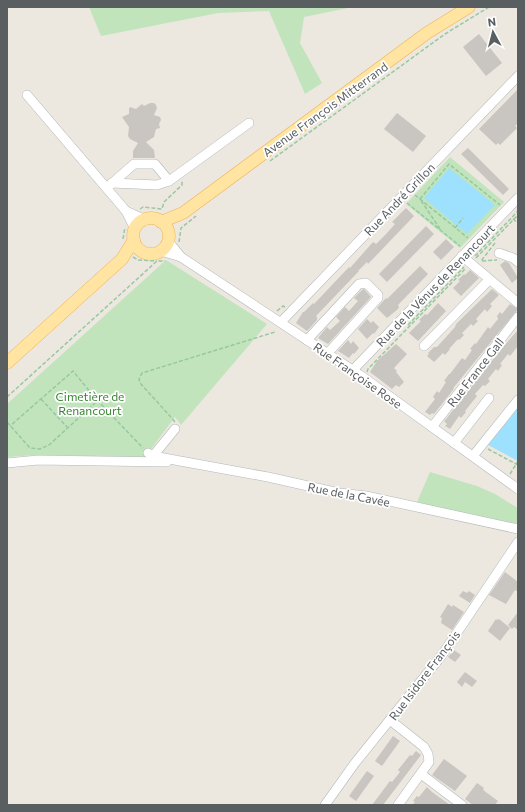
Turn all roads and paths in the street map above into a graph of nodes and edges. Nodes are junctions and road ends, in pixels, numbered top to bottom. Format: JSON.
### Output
{"nodes":[{"id":1,"x":469,"y":7,"type":"edge"},
{"id":2,"x":489,"y":7,"type":"edge"},
{"id":3,"x":518,"y":76,"type":"edge"},
{"id":4,"x":27,"y":95,"type":"dead end"},
{"id":5,"x":249,"y":123,"type":"dead end"},
{"id":6,"x":266,"y":165,"type":"dead end"},
{"id":7,"x":179,"y":173,"type":"junction"},
{"id":8,"x":169,"y":181,"type":"junction"},
{"id":9,"x":109,"y":186,"type":"junction"},
{"id":10,"x":416,"y":195,"type":"dead end"},
{"id":11,"x":518,"y":198,"type":"edge"},
{"id":12,"x":420,"y":199,"type":"junction"},
{"id":13,"x":401,"y":206,"type":"dead end"},
{"id":14,"x":131,"y":211,"type":"junction"},
{"id":15,"x":518,"y":211,"type":"edge"},
{"id":16,"x":183,"y":213,"type":"junction"},
{"id":17,"x":198,"y":215,"type":"dead end"},
{"id":18,"x":518,"y":215,"type":"edge"},
{"id":19,"x":510,"y":217,"type":"junction"},
{"id":20,"x":463,"y":218,"type":"dead end"},
{"id":21,"x":146,"y":220,"type":"junction"},
{"id":22,"x":161,"y":222,"type":"junction"},
{"id":23,"x":518,"y":223,"type":"edge"},
{"id":24,"x":454,"y":228,"type":"junction"},
{"id":25,"x":441,"y":230,"type":"junction"},
{"id":26,"x":132,"y":232,"type":"junction"},
{"id":27,"x":472,"y":237,"type":"dead end"},
{"id":28,"x":123,"y":244,"type":"dead end"},
{"id":29,"x":167,"y":247,"type":"junction"},
{"id":30,"x":499,"y":253,"type":"dead end"},
{"id":31,"x":132,"y":256,"type":"junction"},
{"id":32,"x":466,"y":257,"type":"junction"},
{"id":33,"x":170,"y":260,"type":"dead end"},
{"id":34,"x":518,"y":262,"type":"edge"},
{"id":35,"x":490,"y":280,"type":"junction"},
{"id":36,"x":518,"y":304,"type":"edge"},
{"id":37,"x":518,"y":317,"type":"edge"},
{"id":38,"x":281,"y":322,"type":"junction"},
{"id":39,"x":275,"y":332,"type":"dead end"},
{"id":40,"x":307,"y":340,"type":"junction"},
{"id":41,"x":424,"y":346,"type":"dead end"},
{"id":42,"x":327,"y":354,"type":"junction"},
{"id":43,"x":7,"y":363,"type":"edge"},
{"id":44,"x":356,"y":373,"type":"junction"},
{"id":45,"x":370,"y":376,"type":"dead end"},
{"id":46,"x":7,"y":397,"type":"edge"},
{"id":47,"x":489,"y":398,"type":"dead end"},
{"id":48,"x":41,"y":399,"type":"junction"},
{"id":49,"x":96,"y":399,"type":"junction"},
{"id":50,"x":518,"y":400,"type":"edge"},
{"id":51,"x":7,"y":422,"type":"edge"},
{"id":52,"x":10,"y":426,"type":"junction"},
{"id":53,"x":432,"y":427,"type":"junction"},
{"id":54,"x":67,"y":428,"type":"junction"},
{"id":55,"x":175,"y":430,"type":"joint"},
{"id":56,"x":454,"y":443,"type":"junction"},
{"id":57,"x":481,"y":446,"type":"junction"},
{"id":58,"x":151,"y":455,"type":"junction"},
{"id":59,"x":473,"y":456,"type":"junction"},
{"id":60,"x":180,"y":461,"type":"junction"},
{"id":61,"x":518,"y":461,"type":"edge"},
{"id":62,"x":7,"y":462,"type":"edge"},
{"id":63,"x":517,"y":464,"type":"edge"},
{"id":64,"x":506,"y":480,"type":"junction"},
{"id":65,"x":518,"y":489,"type":"edge"},
{"id":66,"x":518,"y":529,"type":"edge"},
{"id":67,"x":518,"y":542,"type":"edge"},
{"id":68,"x":390,"y":720,"type":"junction"},
{"id":69,"x":422,"y":774,"type":"junction"},
{"id":70,"x":325,"y":805,"type":"edge"},
{"id":71,"x":398,"y":805,"type":"edge"},
{"id":72,"x":462,"y":805,"type":"edge"}],
"edges":[{"from":1,"to":16,"type":"main road","name":"Avenue François Mitterrand"},
{"from":2,"to":6,"type":"path"},
{"from":3,"to":38,"type":"street","name":"Rue André Grillon"},
{"from":4,"to":9,"type":"street"},
{"from":5,"to":7,"type":"street"},
{"from":7,"to":8,"type":"street"},
{"from":7,"to":14,"type":"path"},
{"from":8,"to":9,"type":"street"},
{"from":8,"to":9,"type":"street"},
{"from":9,"to":14,"type":"street"},
{"from":10,"to":12,"type":"path"},
{"from":11,"to":19,"type":"street","name":"Rue de la Vénus de Renancourt"},
{"from":12,"to":19,"type":"path"},
{"from":12,"to":24,"type":"path"},
{"from":12,"to":25,"type":"path"},
{"from":13,"to":25,"type":"path"},
{"from":14,"to":21,"type":"street"},
{"from":14,"to":26,"type":"street"},
{"from":15,"to":19,"type":"path"},
{"from":16,"to":22,"type":"main road","name":"Avenue François Mitterrand"},
{"from":16,"to":29,"type":"main road","name":"Avenue François Mitterrand"},
{"from":17,"to":29,"type":"path"},
{"from":18,"to":19,"type":"path"},
{"from":19,"to":23,"type":"path"},
{"from":19,"to":32,"type":"street","name":"Rue de la Vénus de Renancourt"},
{"from":19,"to":32,"type":"path"},
{"from":20,"to":24,"type":"path"},
{"from":21,"to":22,"type":"main road"},
{"from":21,"to":26,"type":"main road"},
{"from":22,"to":29,"type":"main road"},
{"from":24,"to":27,"type":"path"},
{"from":25,"to":32,"type":"path"},
{"from":26,"to":28,"type":"path"},
{"from":26,"to":31,"type":"main road"},
{"from":26,"to":31,"type":"main road"},
{"from":29,"to":31,"type":"main road"},
{"from":29,"to":31,"type":"path"},
{"from":29,"to":33,"type":"path"},
{"from":29,"to":38,"type":"street","name":"Rue Françoise Rose"},
{"from":29,"to":46,"type":"path"},
{"from":30,"to":34,"type":"street"},
{"from":31,"to":43,"type":"main road"},
{"from":32,"to":35,"type":"street"},
{"from":32,"to":44,"type":"street","name":"Rue de la Vénus de Renancourt"},
{"from":32,"to":44,"type":"path"},
{"from":32,"to":45,"type":"path"},
{"from":35,"to":36,"type":"street"},
{"from":35,"to":41,"type":"street"},
{"from":37,"to":53,"type":"street","name":"Rue France Gall"},
{"from":38,"to":40,"type":"street","name":"Rue Françoise Rose"},
{"from":39,"to":55,"type":"path"},
{"from":40,"to":42,"type":"street","name":"Rue Françoise Rose"},
{"from":40,"to":42,"type":"street"},
{"from":42,"to":44,"type":"street","name":"Rue Françoise Rose"},
{"from":44,"to":53,"type":"street","name":"Rue Françoise Rose"},
{"from":47,"to":56,"type":"street"},
{"from":48,"to":49,"type":"path"},
{"from":48,"to":52,"type":"path"},
{"from":48,"to":54,"type":"path"},
{"from":49,"to":54,"type":"path"},
{"from":49,"to":58,"type":"path"},
{"from":50,"to":57,"type":"street"},
{"from":51,"to":52,"type":"path"},
{"from":52,"to":54,"type":"path"},
{"from":53,"to":56,"type":"street","name":"Rue Françoise Rose"},
{"from":55,"to":58,"type":"street"},
{"from":56,"to":59,"type":"street","name":"Rue Françoise Rose"},
{"from":57,"to":59,"type":"street"},
{"from":57,"to":63,"type":"path"},
{"from":58,"to":60,"type":"street","name":"Rue de la Cavée"},
{"from":59,"to":64,"type":"street","name":"Rue Françoise Rose"},
{"from":60,"to":62,"type":"street"},
{"from":60,"to":66,"type":"street","name":"Rue de la Cavée"},
{"from":61,"to":63,"type":"path"},
{"from":63,"to":64,"type":"path"},
{"from":64,"to":65,"type":"street","name":"Rue Françoise Rose"},
{"from":67,"to":68,"type":"street","name":"Rue Isidore François"},
{"from":68,"to":69,"type":"street"},
{"from":68,"to":70,"type":"street","name":"Rue Isidore François"},
{"from":69,"to":71,"type":"street"},
{"from":69,"to":72,"type":"street"}]}
